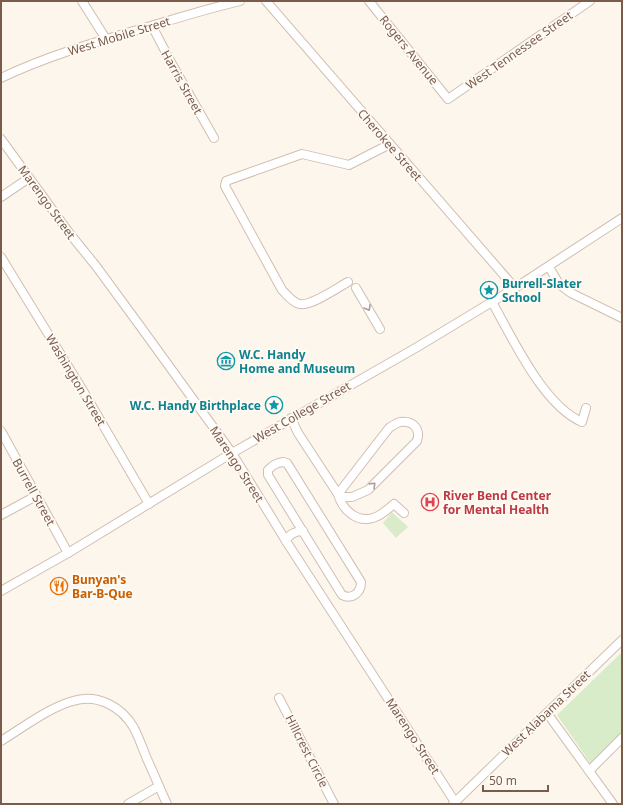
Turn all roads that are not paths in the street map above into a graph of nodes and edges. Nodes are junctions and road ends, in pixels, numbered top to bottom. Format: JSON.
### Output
{"nodes":[{"id":1,"x":82,"y":1,"type":"edge"},
{"id":2,"x":240,"y":1,"type":"edge"},
{"id":3,"x":266,"y":1,"type":"edge"},
{"id":4,"x":369,"y":1,"type":"edge"},
{"id":5,"x":590,"y":1,"type":"edge"},
{"id":6,"x":152,"y":26,"type":"junction"},
{"id":7,"x":106,"y":39,"type":"junction"},
{"id":8,"x":1,"y":78,"type":"edge"},
{"id":9,"x":448,"y":99,"type":"joint"},
{"id":10,"x":214,"y":138,"type":"dead end"},
{"id":11,"x":1,"y":140,"type":"edge"},
{"id":12,"x":390,"y":144,"type":"junction"},
{"id":13,"x":29,"y":178,"type":"junction"},
{"id":14,"x":1,"y":196,"type":"edge"},
{"id":15,"x":622,"y":218,"type":"edge"},
{"id":16,"x":1,"y":257,"type":"edge"},
{"id":17,"x":549,"y":267,"type":"junction"},
{"id":18,"x":348,"y":282,"type":"dead end"},
{"id":19,"x":356,"y":288,"type":"dead end"},
{"id":20,"x":515,"y":288,"type":"junction"},
{"id":21,"x":492,"y":302,"type":"junction"},
{"id":22,"x":621,"y":316,"type":"edge"},
{"id":23,"x":380,"y":329,"type":"dead end"},
{"id":24,"x":586,"y":408,"type":"dead end"},
{"id":25,"x":291,"y":418,"type":"junction"},
{"id":26,"x":1,"y":431,"type":"edge"},
{"id":27,"x":4,"y":442,"type":"edge"},
{"id":28,"x":232,"y":453,"type":"junction"},
{"id":29,"x":338,"y":494,"type":"junction"},
{"id":30,"x":36,"y":496,"type":"junction"},
{"id":31,"x":148,"y":504,"type":"junction"},
{"id":32,"x":404,"y":513,"type":"dead end"},
{"id":33,"x":1,"y":515,"type":"edge"},
{"id":34,"x":303,"y":531,"type":"junction"},
{"id":35,"x":286,"y":541,"type":"junction"},
{"id":36,"x":68,"y":553,"type":"junction"},
{"id":37,"x":1,"y":591,"type":"edge"},
{"id":38,"x":622,"y":640,"type":"edge"},
{"id":39,"x":280,"y":698,"type":"dead end"},
{"id":40,"x":547,"y":713,"type":"junction"},
{"id":41,"x":622,"y":738,"type":"edge"},
{"id":42,"x":1,"y":741,"type":"edge"},
{"id":43,"x":589,"y":771,"type":"junction"},
{"id":44,"x":159,"y":786,"type":"junction"},
{"id":45,"x":454,"y":803,"type":"edge"},
{"id":46,"x":128,"y":804,"type":"edge"},
{"id":47,"x":167,"y":804,"type":"edge"},
{"id":48,"x":334,"y":804,"type":"edge"},
{"id":49,"x":613,"y":804,"type":"edge"}],
"edges":[{"from":1,"to":7,"type":"street"},
{"from":2,"to":6,"type":"street","name":"West Mobile Street"},
{"from":3,"to":12,"type":"street","name":"Cherokee Street"},
{"from":4,"to":9,"type":"street","name":"Rogers Avenue"},
{"from":5,"to":9,"type":"street","name":"West Tennessee Street"},
{"from":6,"to":7,"type":"street","name":"West Mobile Street"},
{"from":6,"to":10,"type":"street","name":"Harris Street"},
{"from":7,"to":8,"type":"street","name":"West Mobile Street"},
{"from":11,"to":13,"type":"street","name":"Marengo Street"},
{"from":12,"to":18,"type":"street"},
{"from":12,"to":20,"type":"street","name":"Cherokee Street"},
{"from":13,"to":14,"type":"street"},
{"from":13,"to":28,"type":"street","name":"Marengo Street"},
{"from":15,"to":17,"type":"street","name":"West College Street"},
{"from":16,"to":31,"type":"street","name":"Washington Street"},
{"from":17,"to":20,"type":"street","name":"West College Street"},
{"from":17,"to":22,"type":"street"},
{"from":19,"to":23,"type":"street","one_way":true},
{"from":20,"to":21,"type":"street","name":"West College Street"},
{"from":21,"to":24,"type":"street"},
{"from":21,"to":25,"type":"street","name":"West College Street"},
{"from":25,"to":28,"type":"street","name":"West College Street"},
{"from":25,"to":29,"type":"street"},
{"from":26,"to":27,"type":"street","name":"Burrell Street"},
{"from":27,"to":30,"type":"street","name":"Burrell Street"},
{"from":28,"to":31,"type":"street","name":"West College Street"},
{"from":28,"to":35,"type":"street","name":"Marengo Street"},
{"from":29,"to":29,"type":"street","one_way":true},
{"from":29,"to":32,"type":"street"},
{"from":30,"to":33,"type":"street"},
{"from":30,"to":36,"type":"street","name":"Burrell Street"},
{"from":31,"to":36,"type":"street","name":"West College Street"},
{"from":34,"to":34,"type":"street"},
{"from":34,"to":35,"type":"street"},
{"from":35,"to":45,"type":"street","name":"Marengo Street"},
{"from":36,"to":37,"type":"street","name":"West College Street"},
{"from":38,"to":40,"type":"street","name":"West Alabama Street"},
{"from":39,"to":48,"type":"street","name":"Hillcrest Circle"},
{"from":40,"to":43,"type":"street"},
{"from":40,"to":45,"type":"street","name":"West Alabama Street"},
{"from":41,"to":43,"type":"street"},
{"from":42,"to":44,"type":"street"},
{"from":43,"to":49,"type":"street"},
{"from":44,"to":46,"type":"street"},
{"from":44,"to":47,"type":"street"}]}
